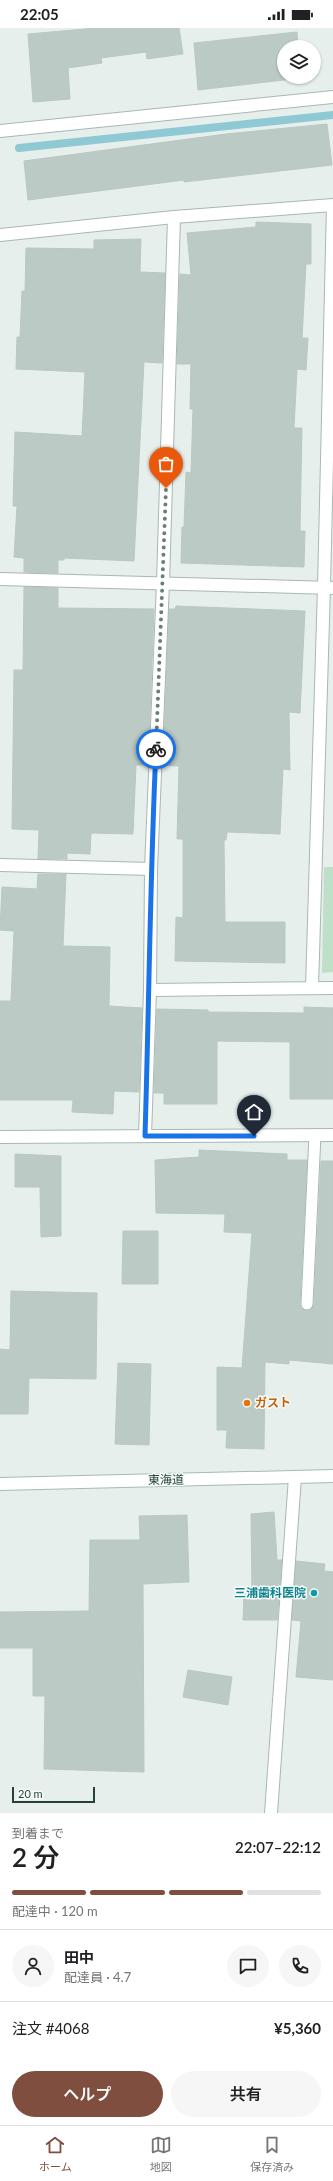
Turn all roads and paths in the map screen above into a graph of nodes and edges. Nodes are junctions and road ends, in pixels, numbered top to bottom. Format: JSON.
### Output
{"nodes":[{"id":1,"x":333,"y":97,"type":"edge"},
{"id":2,"x":0,"y":131,"type":"edge"},
{"id":3,"x":333,"y":205,"type":"edge"},
{"id":4,"x":174,"y":217,"type":"junction"},
{"id":5,"x":0,"y":235,"type":"edge"},
{"id":6,"x":0,"y":579,"type":"edge"},
{"id":7,"x":163,"y":583,"type":"junction"},
{"id":8,"x":329,"y":588,"type":"edge"},
{"id":9,"x":0,"y":865,"type":"edge"},
{"id":10,"x":151,"y":869,"type":"junction"},
{"id":11,"x":312,"y":988,"type":"junction"},
{"id":12,"x":333,"y":988,"type":"edge"},
{"id":13,"x":150,"y":990,"type":"junction"},
{"id":14,"x":316,"y":1135,"type":"junction"},
{"id":15,"x":333,"y":1135,"type":"edge"},
{"id":16,"x":145,"y":1136,"type":"junction"},
{"id":17,"x":0,"y":1137,"type":"edge"},
{"id":18,"x":307,"y":1304,"type":"dead end"},
{"id":19,"x":333,"y":1476,"type":"edge"},
{"id":20,"x":295,"y":1477,"type":"junction"},
{"id":21,"x":0,"y":1484,"type":"edge"},
{"id":22,"x":271,"y":1813,"type":"edge"}],
"edges":[{"from":1,"to":2,"type":"street"},
{"from":3,"to":4,"type":"street"},
{"from":3,"to":8,"type":"street"},
{"from":4,"to":5,"type":"street"},
{"from":4,"to":7,"type":"street"},
{"from":6,"to":7,"type":"street"},
{"from":7,"to":8,"type":"street"},
{"from":7,"to":10,"type":"street"},
{"from":8,"to":11,"type":"street"},
{"from":9,"to":10,"type":"street"},
{"from":10,"to":13,"type":"street"},
{"from":11,"to":12,"type":"street"},
{"from":11,"to":13,"type":"street"},
{"from":13,"to":16,"type":"street"},
{"from":14,"to":15,"type":"street"},
{"from":14,"to":16,"type":"street"},
{"from":14,"to":18,"type":"lane"},
{"from":16,"to":17,"type":"street"},
{"from":19,"to":20,"type":"street","name":"東海道"},
{"from":20,"to":21,"type":"street","name":"東海道"},
{"from":20,"to":22,"type":"street"}]}
